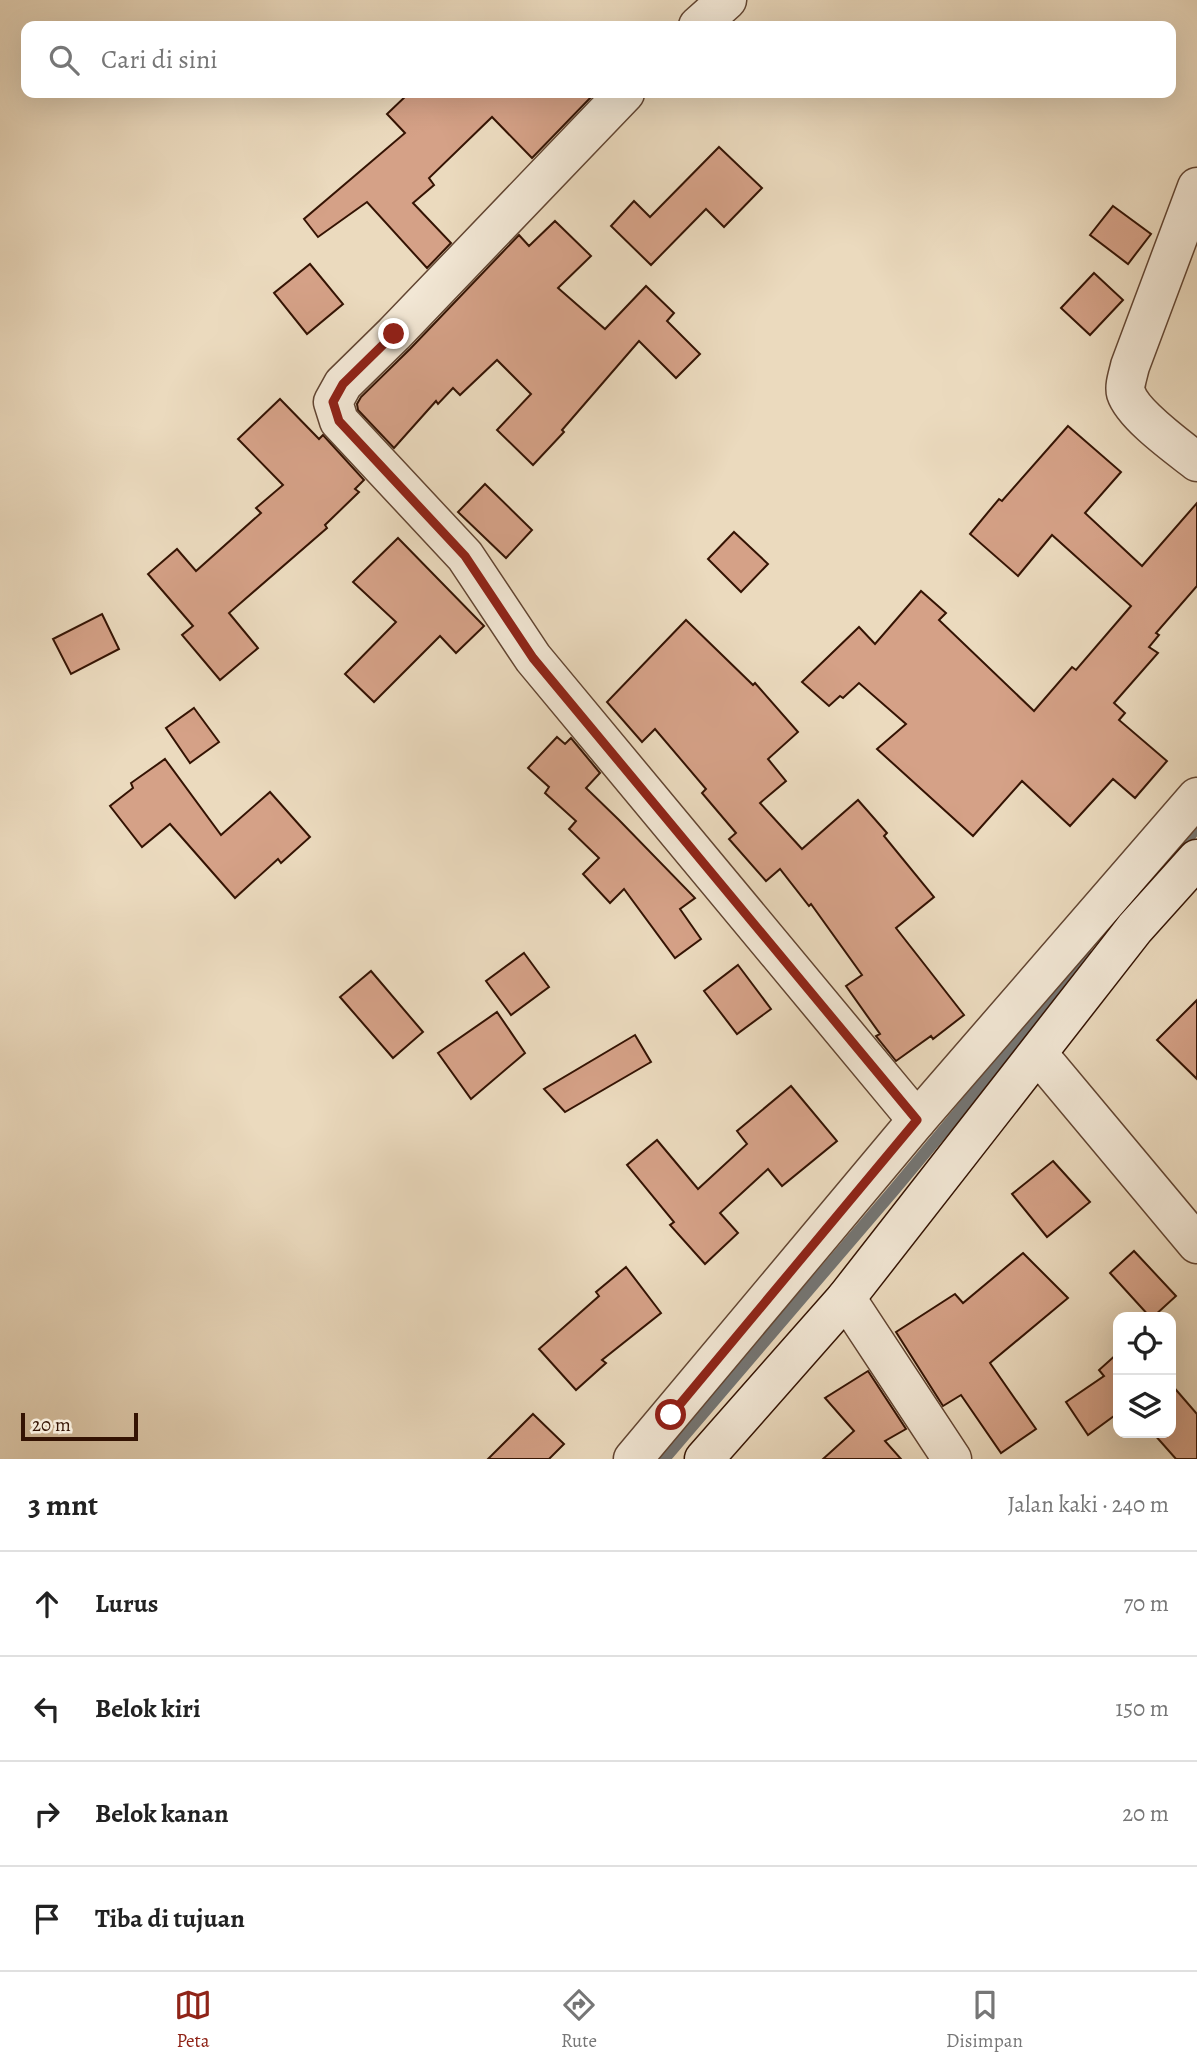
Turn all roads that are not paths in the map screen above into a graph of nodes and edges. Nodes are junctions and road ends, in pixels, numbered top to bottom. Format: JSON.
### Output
{"nodes":[{"id":1,"x":727,"y":0,"type":"edge"},
{"id":2,"x":704,"y":21,"type":"edge"},
{"id":3,"x":620,"y":98,"type":"edge"},
{"id":4,"x":1197,"y":187,"type":"edge"},
{"id":5,"x":1197,"y":462,"type":"edge"},
{"id":6,"x":1197,"y":797,"type":"edge"},
{"id":7,"x":1197,"y":859,"type":"edge"},
{"id":8,"x":1038,"y":1054,"type":"junction"},
{"id":9,"x":917,"y":1120,"type":"junction"},
{"id":10,"x":1197,"y":1244,"type":"edge"},
{"id":11,"x":846,"y":1298,"type":"junction"},
{"id":12,"x":633,"y":1459,"type":"edge"},
{"id":13,"x":705,"y":1459,"type":"edge"},
{"id":14,"x":952,"y":1459,"type":"edge"}],
"edges":[{"from":1,"to":2,"type":"street"},
{"from":3,"to":9,"type":"street"},
{"from":4,"to":5,"type":"street"},
{"from":6,"to":9,"type":"street"},
{"from":7,"to":8,"type":"street"},
{"from":8,"to":10,"type":"street"},
{"from":8,"to":11,"type":"street"},
{"from":9,"to":12,"type":"street"},
{"from":11,"to":13,"type":"street"},
{"from":11,"to":14,"type":"street"}]}
